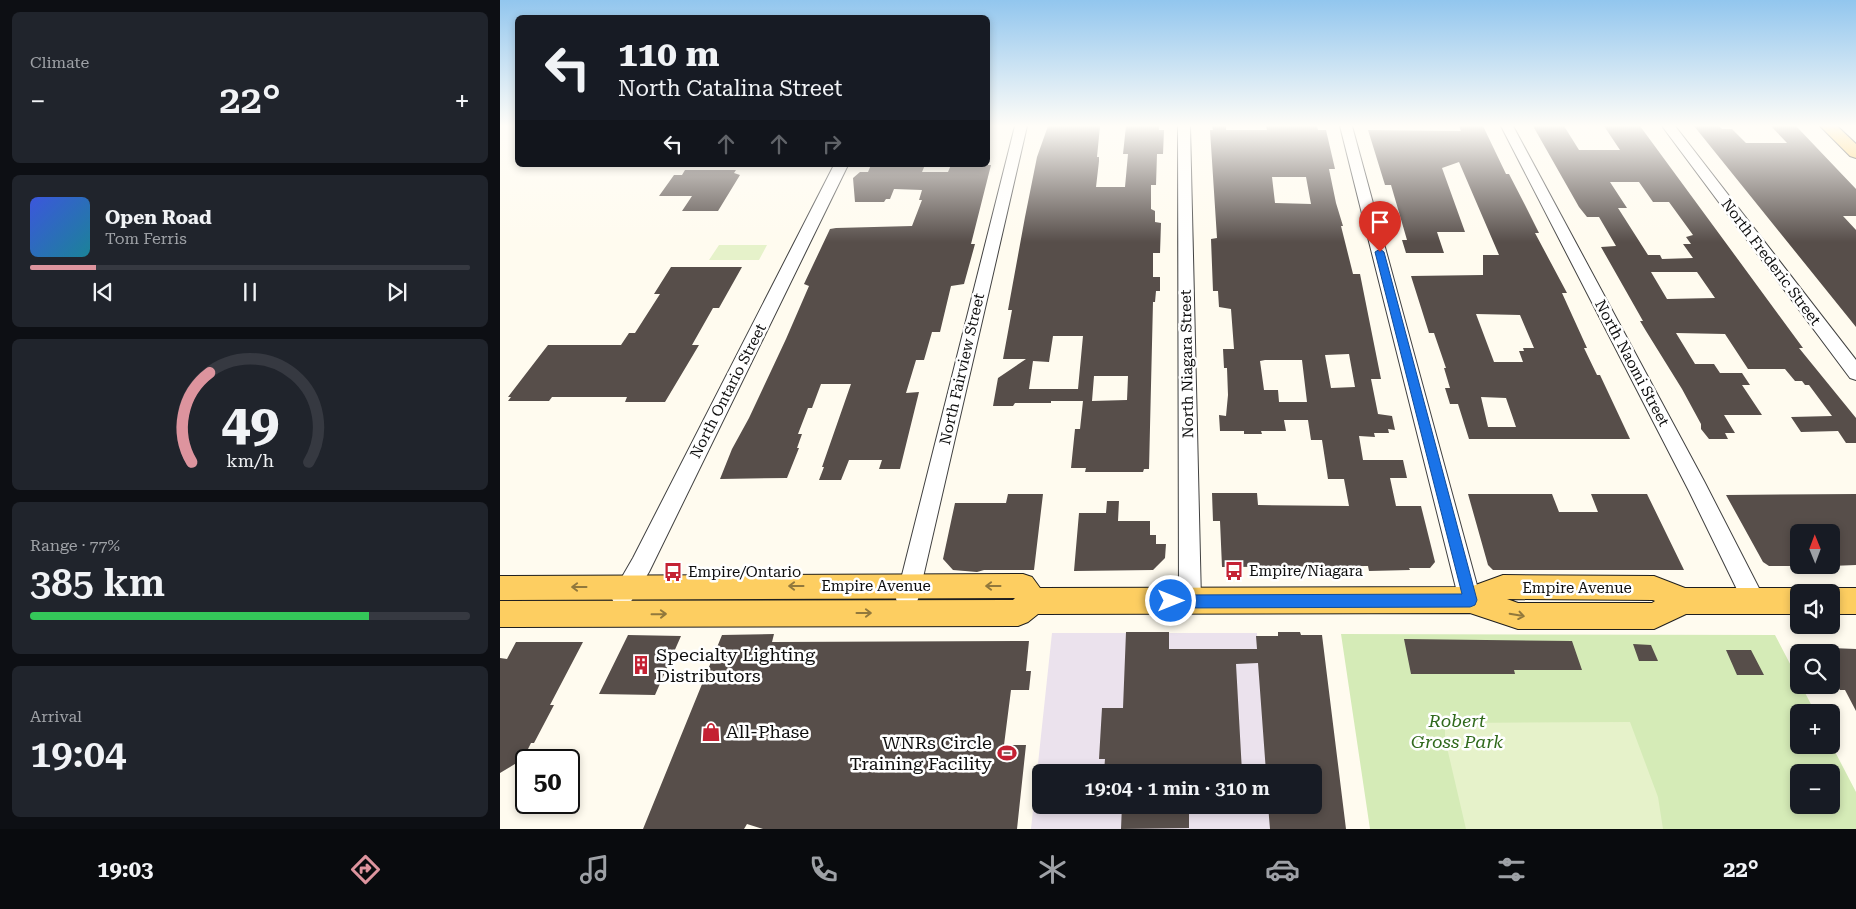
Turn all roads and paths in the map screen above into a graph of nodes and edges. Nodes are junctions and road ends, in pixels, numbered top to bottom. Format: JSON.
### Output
{"nodes":[{"id":1,"x":1013,"y":165,"type":"edge"},
{"id":2,"x":1184,"y":165,"type":"edge"},
{"id":3,"x":1356,"y":165,"type":"edge"},
{"id":4,"x":1527,"y":165,"type":"edge"},
{"id":5,"x":1697,"y":165,"type":"edge"},
{"id":6,"x":840,"y":167,"type":"edge"},
{"id":7,"x":1856,"y":373,"type":"edge"},
{"id":8,"x":910,"y":586,"type":"junction"},
{"id":9,"x":628,"y":587,"type":"junction"},
{"id":10,"x":500,"y":588,"type":"edge"},
{"id":11,"x":1470,"y":600,"type":"junction"},
{"id":12,"x":1190,"y":601,"type":"junction"},
{"id":13,"x":1754,"y":601,"type":"junction"},
{"id":14,"x":1790,"y":601,"type":"edge"},
{"id":15,"x":1840,"y":601,"type":"edge"},
{"id":16,"x":1033,"y":602,"type":"junction"},
{"id":17,"x":1856,"y":602,"type":"edge"},
{"id":18,"x":903,"y":613,"type":"junction"},
{"id":19,"x":500,"y":614,"type":"edge"},
{"id":20,"x":611,"y":614,"type":"junction"}],
"edges":[{"from":1,"to":8,"type":"street","name":"North Fairview Street"},
{"from":2,"to":12,"type":"street","name":"North Niagara Street"},
{"from":3,"to":11,"type":"street"},
{"from":4,"to":13,"type":"street","name":"North Naomi Street"},
{"from":5,"to":7,"type":"street","name":"North Frederic Street"},
{"from":6,"to":9,"type":"street","name":"North Ontario Street"},
{"from":8,"to":9,"type":"main road","name":"Empire Avenue","one_way":true},
{"from":16,"to":8,"type":"main road","name":"Empire Avenue","one_way":true},
{"from":8,"to":18,"type":"street","name":"North Fairview Street"},
{"from":9,"to":10,"type":"main road","name":"Empire Avenue","one_way":true},
{"from":9,"to":20,"type":"street","name":"North Ontario Street"},
{"from":11,"to":12,"type":"main road","name":"Empire Avenue"},
{"from":11,"to":13,"type":"main road","name":"Empire Avenue"},
{"from":12,"to":16,"type":"main road","name":"Empire Avenue"},
{"from":13,"to":14,"type":"main road","name":"Empire Avenue"},
{"from":15,"to":17,"type":"main road"},
{"from":16,"to":18,"type":"main road","name":"Empire Avenue"},
{"from":20,"to":18,"type":"main road","name":"Empire Avenue","one_way":true},
{"from":19,"to":20,"type":"main road","name":"Empire Avenue"}]}
